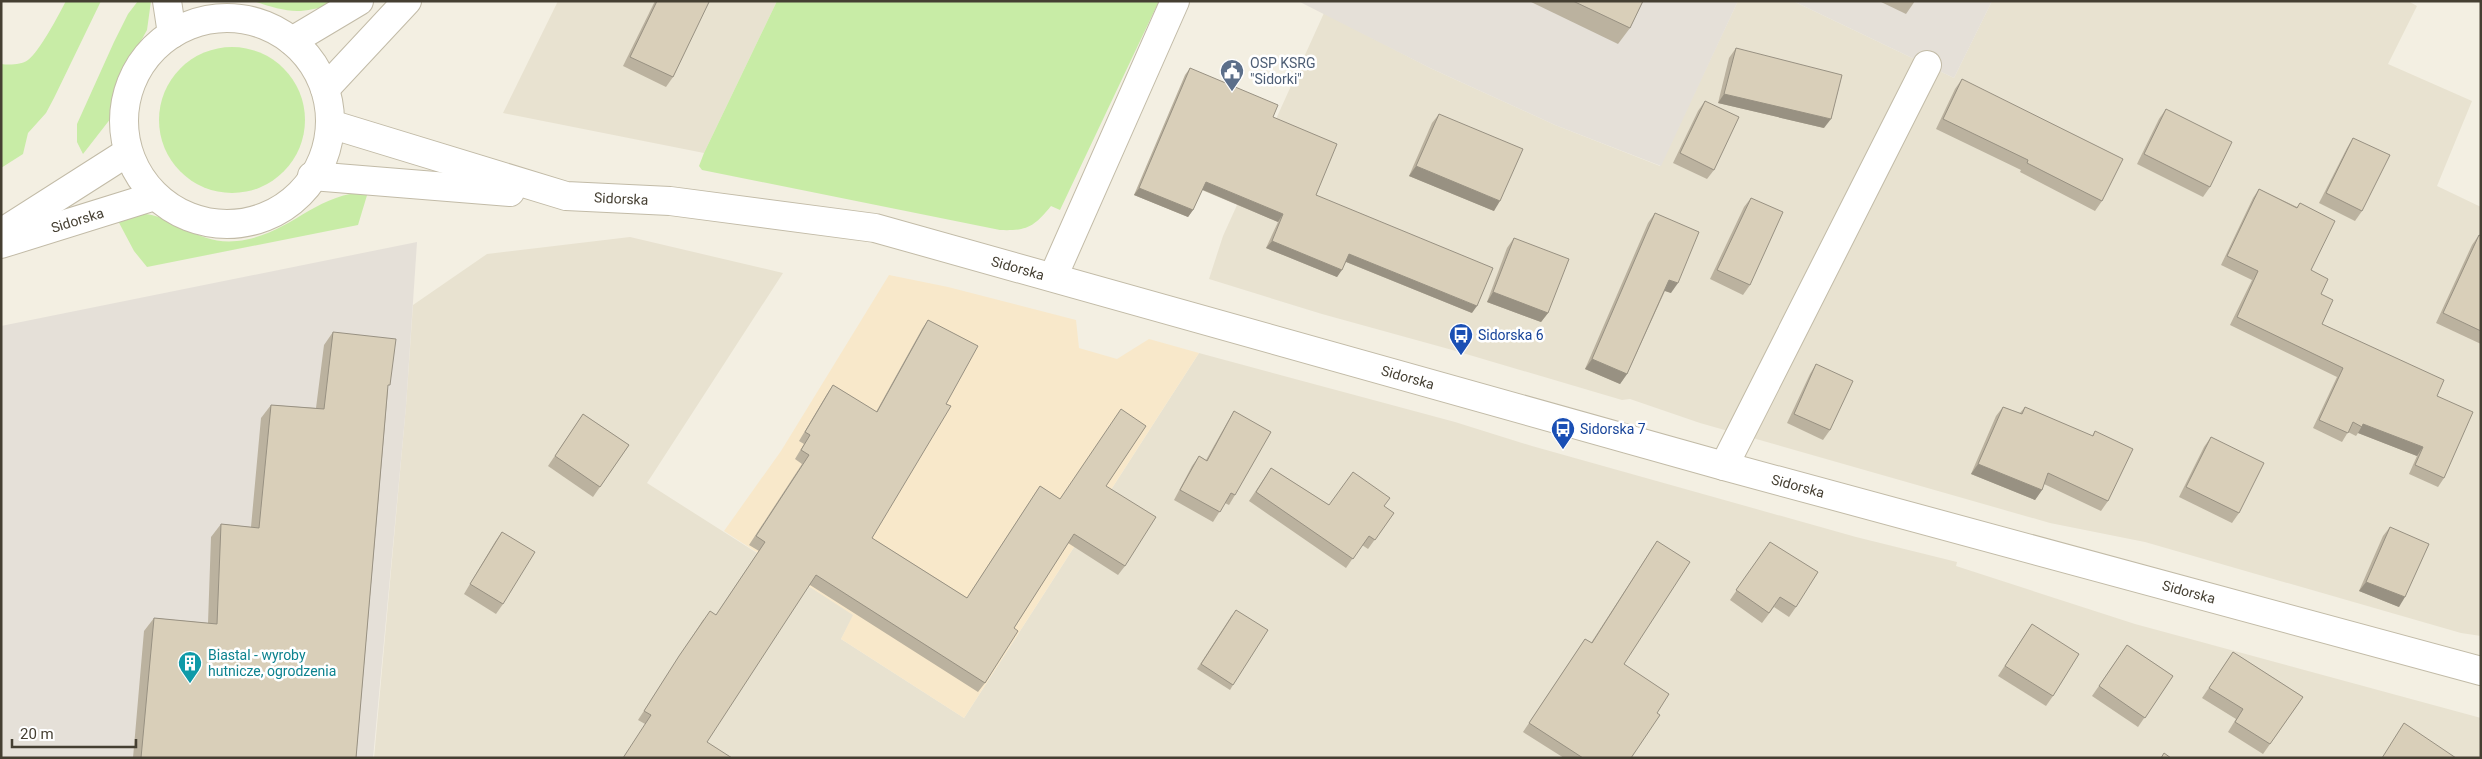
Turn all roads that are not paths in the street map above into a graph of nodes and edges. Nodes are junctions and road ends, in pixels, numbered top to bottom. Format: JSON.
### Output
{"nodes":[{"id":1,"x":167,"y":1,"type":"edge"},
{"id":2,"x":359,"y":1,"type":"edge"},
{"id":3,"x":406,"y":1,"type":"edge"},
{"id":4,"x":1175,"y":1,"type":"edge"},
{"id":5,"x":219,"y":10,"type":"edge"},
{"id":6,"x":172,"y":34,"type":"junction"},
{"id":7,"x":292,"y":41,"type":"junction"},
{"id":8,"x":1927,"y":65,"type":"dead end"},
{"id":9,"x":325,"y":89,"type":"junction"},
{"id":10,"x":330,"y":124,"type":"junction"},
{"id":11,"x":128,"y":152,"type":"junction"},
{"id":12,"x":312,"y":176,"type":"junction"},
{"id":13,"x":155,"y":196,"type":"junction"},
{"id":14,"x":566,"y":196,"type":"junction"},
{"id":15,"x":1,"y":233,"type":"edge"},
{"id":16,"x":1,"y":244,"type":"edge"},
{"id":17,"x":1053,"y":277,"type":"junction"},
{"id":18,"x":1724,"y":466,"type":"junction"},
{"id":19,"x":2481,"y":671,"type":"edge"}],
"edges":[{"from":1,"to":6,"type":"street"},
{"from":2,"to":7,"type":"street"},
{"from":3,"to":9,"type":"street"},
{"from":4,"to":17,"type":"street"},
{"from":5,"to":6,"type":"street"},
{"from":5,"to":7,"type":"street"},
{"from":6,"to":11,"type":"street"},
{"from":7,"to":9,"type":"street"},
{"from":8,"to":18,"type":"street"},
{"from":9,"to":10,"type":"street"},
{"from":10,"to":12,"type":"street"},
{"from":10,"to":14,"type":"street","name":"Sidorska"},
{"from":11,"to":13,"type":"street"},
{"from":11,"to":15,"type":"street"},
{"from":12,"to":13,"type":"street"},
{"from":12,"to":14,"type":"street"},
{"from":13,"to":16,"type":"street","name":"Sidorska"},
{"from":14,"to":17,"type":"street","name":"Sidorska"},
{"from":17,"to":18,"type":"street","name":"Sidorska"},
{"from":18,"to":19,"type":"street","name":"Sidorska"}]}
